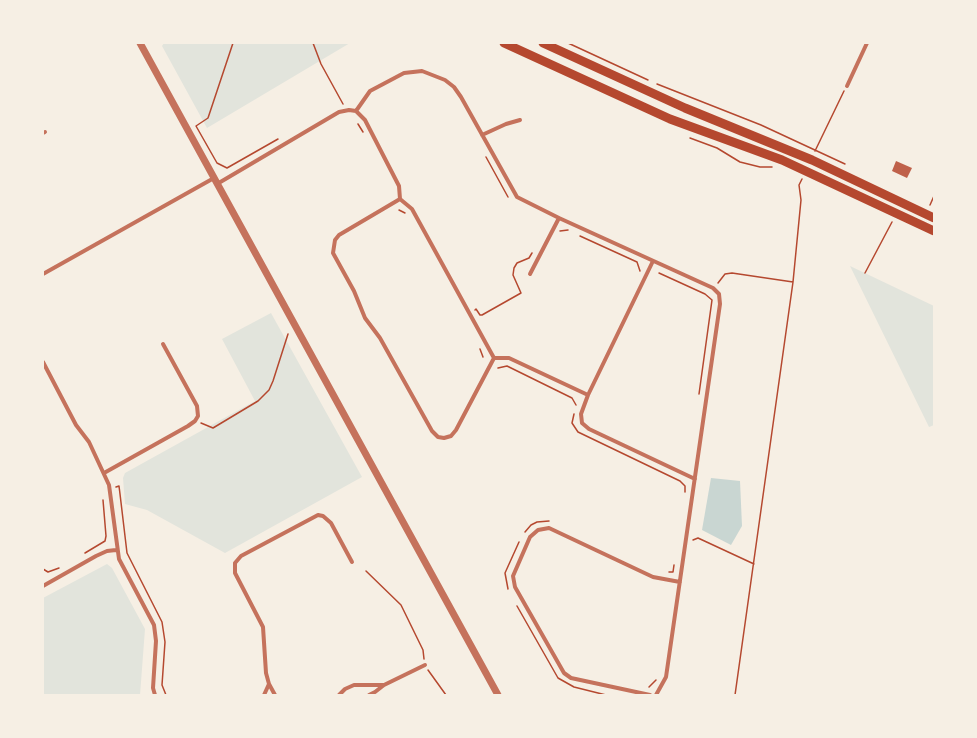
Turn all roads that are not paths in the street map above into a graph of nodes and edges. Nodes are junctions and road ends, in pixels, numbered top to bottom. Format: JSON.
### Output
{"nodes":[{"id":1,"x":140,"y":43,"type":"edge"},
{"id":2,"x":543,"y":43,"type":"edge"},
{"id":3,"x":867,"y":43,"type":"edge"},
{"id":4,"x":508,"y":44,"type":"edge"},
{"id":5,"x":847,"y":86,"type":"road end"},
{"id":6,"x":356,"y":111,"type":"junction"},
{"id":7,"x":520,"y":120,"type":"dead end"},
{"id":8,"x":482,"y":135,"type":"junction"},
{"id":9,"x":215,"y":181,"type":"junction"},
{"id":10,"x":400,"y":198,"type":"junction"},
{"id":11,"x":559,"y":218,"type":"junction"},
{"id":12,"x":934,"y":218,"type":"edge"},
{"id":13,"x":934,"y":231,"type":"edge"},
{"id":14,"x":653,"y":261,"type":"junction"},
{"id":15,"x":43,"y":274,"type":"edge"},
{"id":16,"x":530,"y":274,"type":"dead end"},
{"id":17,"x":163,"y":344,"type":"dead end"},
{"id":18,"x":494,"y":358,"type":"junction"},
{"id":19,"x":43,"y":362,"type":"edge"},
{"id":20,"x":588,"y":395,"type":"junction"},
{"id":21,"x":104,"y":473,"type":"junction"},
{"id":22,"x":695,"y":479,"type":"junction"},
{"id":23,"x":116,"y":550,"type":"junction"},
{"id":24,"x":352,"y":562,"type":"dead end"},
{"id":25,"x":680,"y":582,"type":"junction"},
{"id":26,"x":43,"y":586,"type":"edge"},
{"id":27,"x":425,"y":665,"type":"road end"},
{"id":28,"x":269,"y":684,"type":"junction"},
{"id":29,"x":384,"y":685,"type":"junction"},
{"id":30,"x":155,"y":695,"type":"edge"},
{"id":31,"x":264,"y":695,"type":"edge"},
{"id":32,"x":275,"y":695,"type":"edge"},
{"id":33,"x":339,"y":695,"type":"edge"},
{"id":34,"x":369,"y":695,"type":"edge"},
{"id":35,"x":498,"y":695,"type":"edge"},
{"id":36,"x":650,"y":695,"type":"edge"},
{"id":37,"x":656,"y":695,"type":"edge"}],
"edges":[{"from":1,"to":9,"type":"street"},
{"from":2,"to":12,"type":"main road"},
{"from":3,"to":5,"type":"street"},
{"from":4,"to":13,"type":"main road"},
{"from":6,"to":8,"type":"street"},
{"from":6,"to":9,"type":"street"},
{"from":6,"to":10,"type":"street"},
{"from":7,"to":8,"type":"street"},
{"from":8,"to":11,"type":"street"},
{"from":9,"to":15,"type":"street"},
{"from":9,"to":35,"type":"street"},
{"from":10,"to":18,"type":"street"},
{"from":10,"to":18,"type":"street"},
{"from":11,"to":14,"type":"street"},
{"from":11,"to":16,"type":"street"},
{"from":14,"to":20,"type":"street"},
{"from":14,"to":22,"type":"street"},
{"from":17,"to":21,"type":"street"},
{"from":18,"to":20,"type":"street"},
{"from":19,"to":21,"type":"street"},
{"from":20,"to":22,"type":"street"},
{"from":21,"to":23,"type":"street"},
{"from":22,"to":25,"type":"street"},
{"from":23,"to":26,"type":"street"},
{"from":23,"to":30,"type":"street"},
{"from":24,"to":28,"type":"street"},
{"from":25,"to":36,"type":"street"},
{"from":25,"to":37,"type":"street"},
{"from":27,"to":29,"type":"street"},
{"from":28,"to":31,"type":"street"},
{"from":28,"to":32,"type":"street"},
{"from":29,"to":33,"type":"street"},
{"from":29,"to":34,"type":"street"}]}
